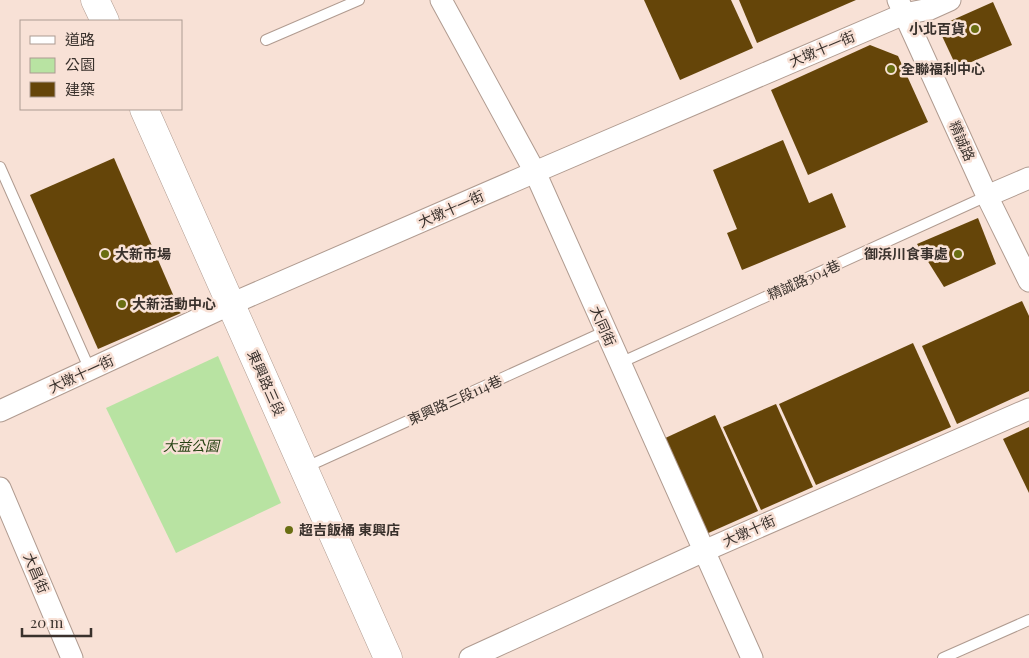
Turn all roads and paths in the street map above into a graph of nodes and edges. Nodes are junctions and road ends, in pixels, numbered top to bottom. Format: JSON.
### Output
{"nodes":[{"id":1,"x":95,"y":0,"type":"edge"},
{"id":2,"x":359,"y":0,"type":"edge"},
{"id":3,"x":441,"y":0,"type":"edge"},
{"id":4,"x":950,"y":0,"type":"edge"},
{"id":5,"x":901,"y":7,"type":"edge"},
{"id":6,"x":105,"y":20,"type":"edge"},
{"id":7,"x":266,"y":40,"type":"dead end"},
{"id":8,"x":144,"y":110,"type":"edge"},
{"id":9,"x":0,"y":167,"type":"edge"},
{"id":10,"x":535,"y":172,"type":"junction"},
{"id":11,"x":1029,"y":178,"type":"edge"},
{"id":12,"x":987,"y":196,"type":"junction"},
{"id":13,"x":1029,"y":281,"type":"edge"},
{"id":14,"x":231,"y":304,"type":"junction"},
{"id":15,"x":606,"y":331,"type":"junction"},
{"id":16,"x":620,"y":363,"type":"junction"},
{"id":17,"x":90,"y":370,"type":"junction"},
{"id":18,"x":1029,"y":408,"type":"edge"},
{"id":19,"x":0,"y":411,"type":"edge"},
{"id":20,"x":304,"y":468,"type":"junction"},
{"id":21,"x":0,"y":488,"type":"edge"},
{"id":22,"x":704,"y":551,"type":"junction"},
{"id":23,"x":1029,"y":620,"type":"edge"},
{"id":24,"x":72,"y":658,"type":"edge"},
{"id":25,"x":388,"y":658,"type":"edge"},
{"id":26,"x":470,"y":658,"type":"edge"},
{"id":27,"x":752,"y":658,"type":"edge"},
{"id":28,"x":943,"y":658,"type":"edge"}],
"edges":[{"from":1,"to":6,"type":"street"},
{"from":2,"to":7,"type":"lane"},
{"from":3,"to":10,"type":"street","name":"大同街"},
{"from":4,"to":5,"type":"street","name":"大墩十一街"},
{"from":5,"to":10,"type":"street","name":"大墩十一街"},
{"from":5,"to":12,"type":"street","name":"精誠路"},
{"from":8,"to":14,"type":"street","name":"東興路三段"},
{"from":9,"to":17,"type":"lane"},
{"from":10,"to":14,"type":"street","name":"大墩十一街"},
{"from":10,"to":15,"type":"street","name":"大同街"},
{"from":11,"to":12,"type":"street"},
{"from":12,"to":13,"type":"street","name":"精誠路"},
{"from":12,"to":16,"type":"lane","name":"精誠路304巷"},
{"from":14,"to":17,"type":"street","name":"大墩十一街"},
{"from":14,"to":20,"type":"street","name":"東興路三段"},
{"from":15,"to":16,"type":"street","name":"大同街"},
{"from":15,"to":20,"type":"lane","name":"東興路三段114巷"},
{"from":16,"to":22,"type":"street","name":"大同街"},
{"from":17,"to":19,"type":"street","name":"大墩十一街"},
{"from":18,"to":22,"type":"street","name":"大墩十街"},
{"from":20,"to":25,"type":"street","name":"東興路三段"},
{"from":21,"to":24,"type":"street","name":"大昌街"},
{"from":22,"to":26,"type":"street","name":"大墩十街"},
{"from":22,"to":27,"type":"street","name":"大同街"},
{"from":23,"to":28,"type":"lane"}]}
